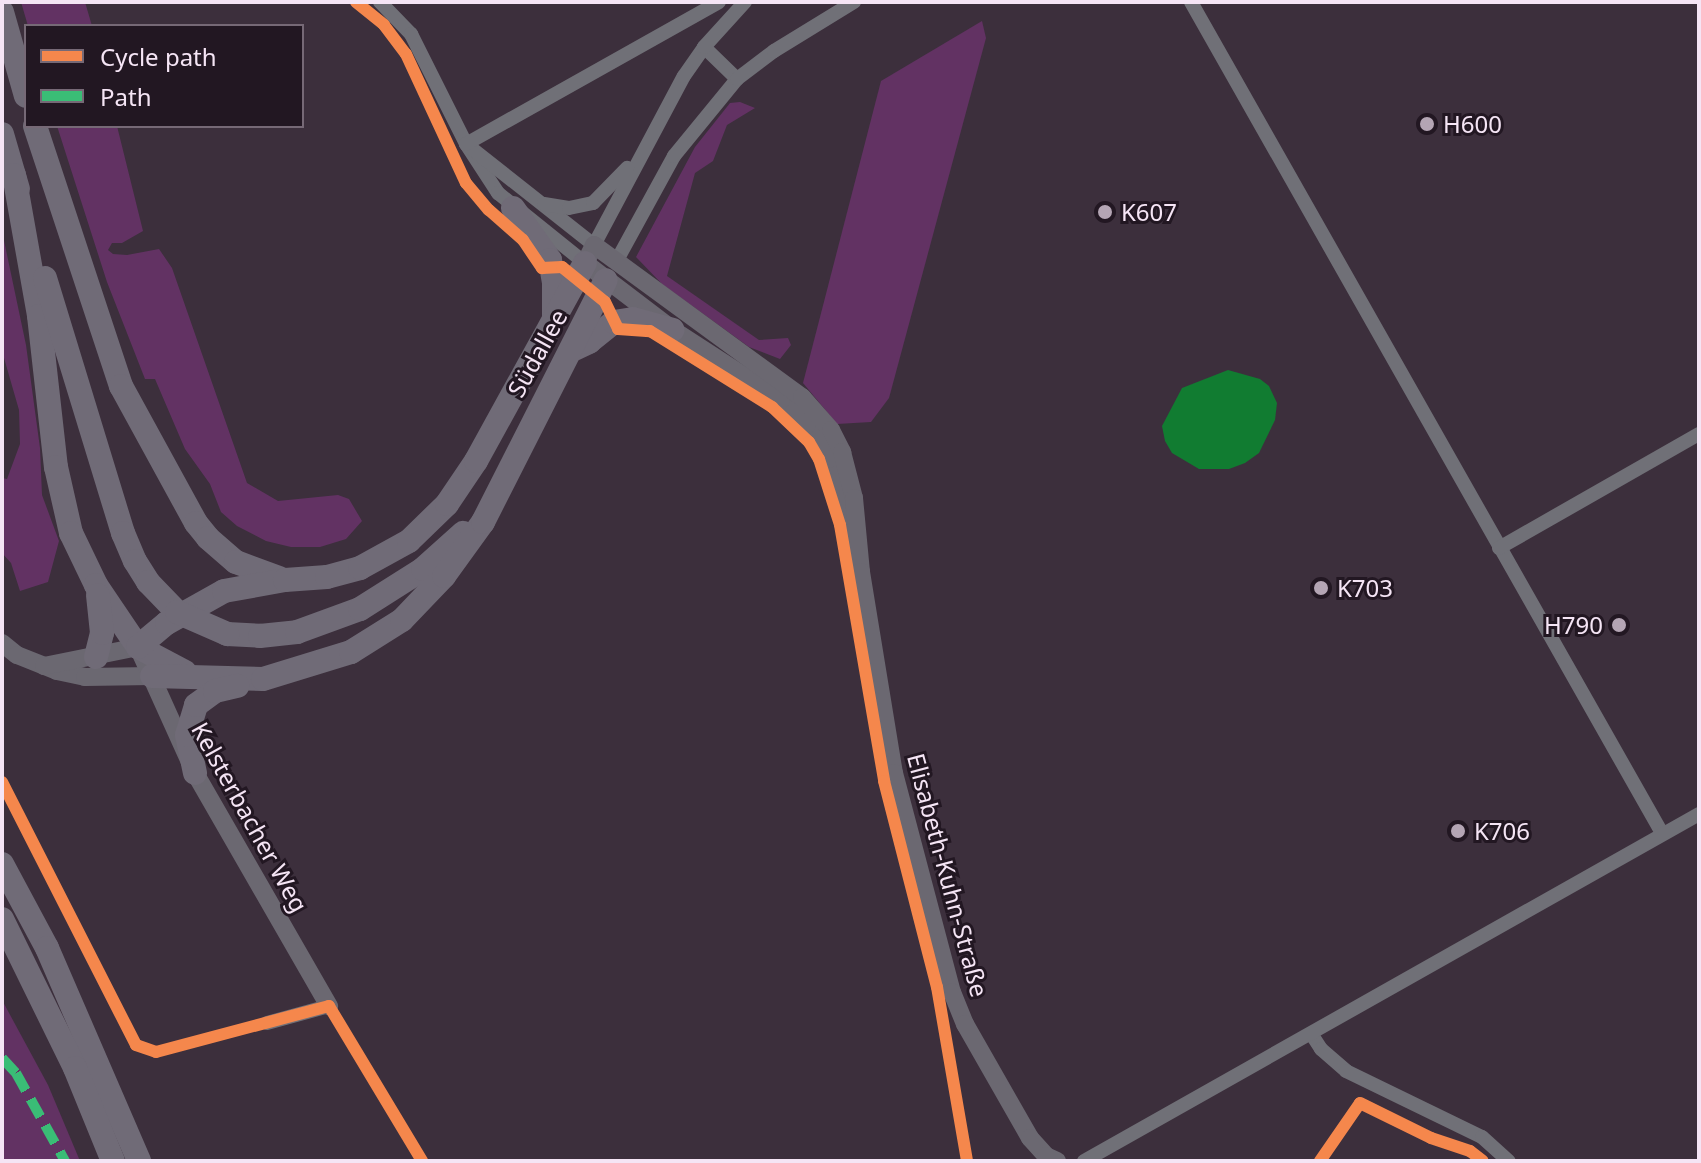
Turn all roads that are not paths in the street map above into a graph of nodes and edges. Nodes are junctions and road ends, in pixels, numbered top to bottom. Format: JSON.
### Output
{"nodes":[{"id":1,"x":380,"y":2,"type":"edge"},
{"id":2,"x":719,"y":2,"type":"edge"},
{"id":3,"x":745,"y":2,"type":"edge"},
{"id":4,"x":854,"y":2,"type":"edge"},
{"id":5,"x":1191,"y":2,"type":"edge"},
{"id":6,"x":2,"y":12,"type":"edge"},
{"id":7,"x":704,"y":47,"type":"junction"},
{"id":8,"x":737,"y":79,"type":"junction"},
{"id":9,"x":24,"y":89,"type":"edge"},
{"id":10,"x":36,"y":128,"type":"edge"},
{"id":11,"x":2,"y":134,"type":"edge"},
{"id":12,"x":648,"y":143,"type":"junction"},
{"id":13,"x":466,"y":144,"type":"junction"},
{"id":14,"x":674,"y":156,"type":"junction"},
{"id":15,"x":14,"y":175,"type":"junction"},
{"id":16,"x":539,"y":203,"type":"junction"},
{"id":17,"x":513,"y":208,"type":"junction"},
{"id":18,"x":589,"y":254,"type":"junction"},
{"id":19,"x":611,"y":271,"type":"junction"},
{"id":20,"x":554,"y":322,"type":"junction"},
{"id":21,"x":673,"y":330,"type":"junction"},
{"id":22,"x":572,"y":350,"type":"junction"},
{"id":23,"x":1699,"y":434,"type":"edge"},
{"id":24,"x":497,"y":496,"type":"junction"},
{"id":25,"x":1499,"y":548,"type":"junction"},
{"id":26,"x":861,"y":572,"type":"junction"},
{"id":27,"x":285,"y":580,"type":"junction"},
{"id":28,"x":96,"y":585,"type":"junction"},
{"id":29,"x":197,"y":605,"type":"junction"},
{"id":30,"x":2,"y":643,"type":"edge"},
{"id":31,"x":138,"y":647,"type":"junction"},
{"id":32,"x":96,"y":657,"type":"junction"},
{"id":33,"x":44,"y":666,"type":"junction"},
{"id":34,"x":191,"y":673,"type":"junction"},
{"id":35,"x":152,"y":676,"type":"junction"},
{"id":36,"x":263,"y":679,"type":"junction"},
{"id":37,"x":195,"y":773,"type":"junction"},
{"id":38,"x":1699,"y":814,"type":"edge"},
{"id":39,"x":1662,"y":833,"type":"junction"},
{"id":40,"x":2,"y":864,"type":"edge"},
{"id":41,"x":2,"y":919,"type":"edge"},
{"id":42,"x":329,"y":1006,"type":"joint"},
{"id":43,"x":267,"y":1023,"type":"dead end"},
{"id":44,"x":1312,"y":1035,"type":"junction"},
{"id":45,"x":113,"y":1161,"type":"edge"},
{"id":46,"x":139,"y":1161,"type":"edge"},
{"id":47,"x":1057,"y":1161,"type":"edge"},
{"id":48,"x":1084,"y":1161,"type":"edge"},
{"id":49,"x":1509,"y":1161,"type":"edge"}],
"edges":[{"from":1,"to":13,"type":"street"},
{"from":2,"to":13,"type":"street"},
{"from":3,"to":7,"type":"street","name":"Südallee"},
{"from":4,"to":8,"type":"street","name":"Südallee"},
{"from":5,"to":25,"type":"street"},
{"from":6,"to":9,"type":"highway"},
{"from":7,"to":8,"type":"street"},
{"from":7,"to":12,"type":"street","name":"Südallee"},
{"from":8,"to":14,"type":"street","name":"Südallee"},
{"from":10,"to":27,"type":"highway"},
{"from":11,"to":15,"type":"highway"},
{"from":12,"to":14,"type":"street"},
{"from":12,"to":16,"type":"street"},
{"from":12,"to":18,"type":"street","name":"Südallee"},
{"from":13,"to":16,"type":"street"},
{"from":13,"to":17,"type":"street"},
{"from":14,"to":19,"type":"street","name":"Südallee"},
{"from":15,"to":24,"type":"highway","bridge":true},
{"from":15,"to":28,"type":"highway"},
{"from":16,"to":18,"type":"street"},
{"from":17,"to":18,"type":"street"},
{"from":17,"to":20,"type":"highway"},
{"from":18,"to":19,"type":"street","name":"Elisabeth-Kuhn-Straße"},
{"from":18,"to":20,"type":"highway","name":"Südallee"},
{"from":19,"to":21,"type":"street","name":"Elisabeth-Kuhn-Straße"},
{"from":19,"to":22,"type":"highway","name":"Südallee"},
{"from":19,"to":26,"type":"street","name":"Elisabeth-Kuhn-Straße"},
{"from":20,"to":27,"type":"highway","name":"Südallee"},
{"from":21,"to":22,"type":"highway"},
{"from":21,"to":26,"type":"street","name":"Elisabeth-Kuhn-Straße"},
{"from":22,"to":24,"type":"highway","name":"Südallee"},
{"from":23,"to":25,"type":"street"},
{"from":24,"to":36,"type":"highway"},
{"from":25,"to":39,"type":"street"},
{"from":26,"to":47,"type":"street","name":"Elisabeth-Kuhn-Straße"},
{"from":27,"to":29,"type":"highway","name":"Südallee"},
{"from":28,"to":31,"type":"highway"},
{"from":28,"to":32,"type":"highway"},
{"from":29,"to":31,"type":"highway","name":"Südallee"},
{"from":29,"to":34,"type":"highway"},
{"from":30,"to":33,"type":"street"},
{"from":31,"to":32,"type":"street"},
{"from":31,"to":34,"type":"highway"},
{"from":31,"to":35,"type":"street","name":"Kelsterbacher Weg"},
{"from":32,"to":33,"type":"street"},
{"from":33,"to":35,"type":"street"},
{"from":34,"to":35,"type":"highway"},
{"from":34,"to":36,"type":"highway"},
{"from":35,"to":37,"type":"street","name":"Kelsterbacher Weg"},
{"from":36,"to":37,"type":"highway"},
{"from":37,"to":42,"type":"street","name":"Kelsterbacher Weg"},
{"from":38,"to":39,"type":"street"},
{"from":39,"to":44,"type":"street"},
{"from":40,"to":46,"type":"highway"},
{"from":41,"to":45,"type":"highway"},
{"from":42,"to":43,"type":"street"},
{"from":44,"to":48,"type":"street"},
{"from":44,"to":49,"type":"street"}]}
